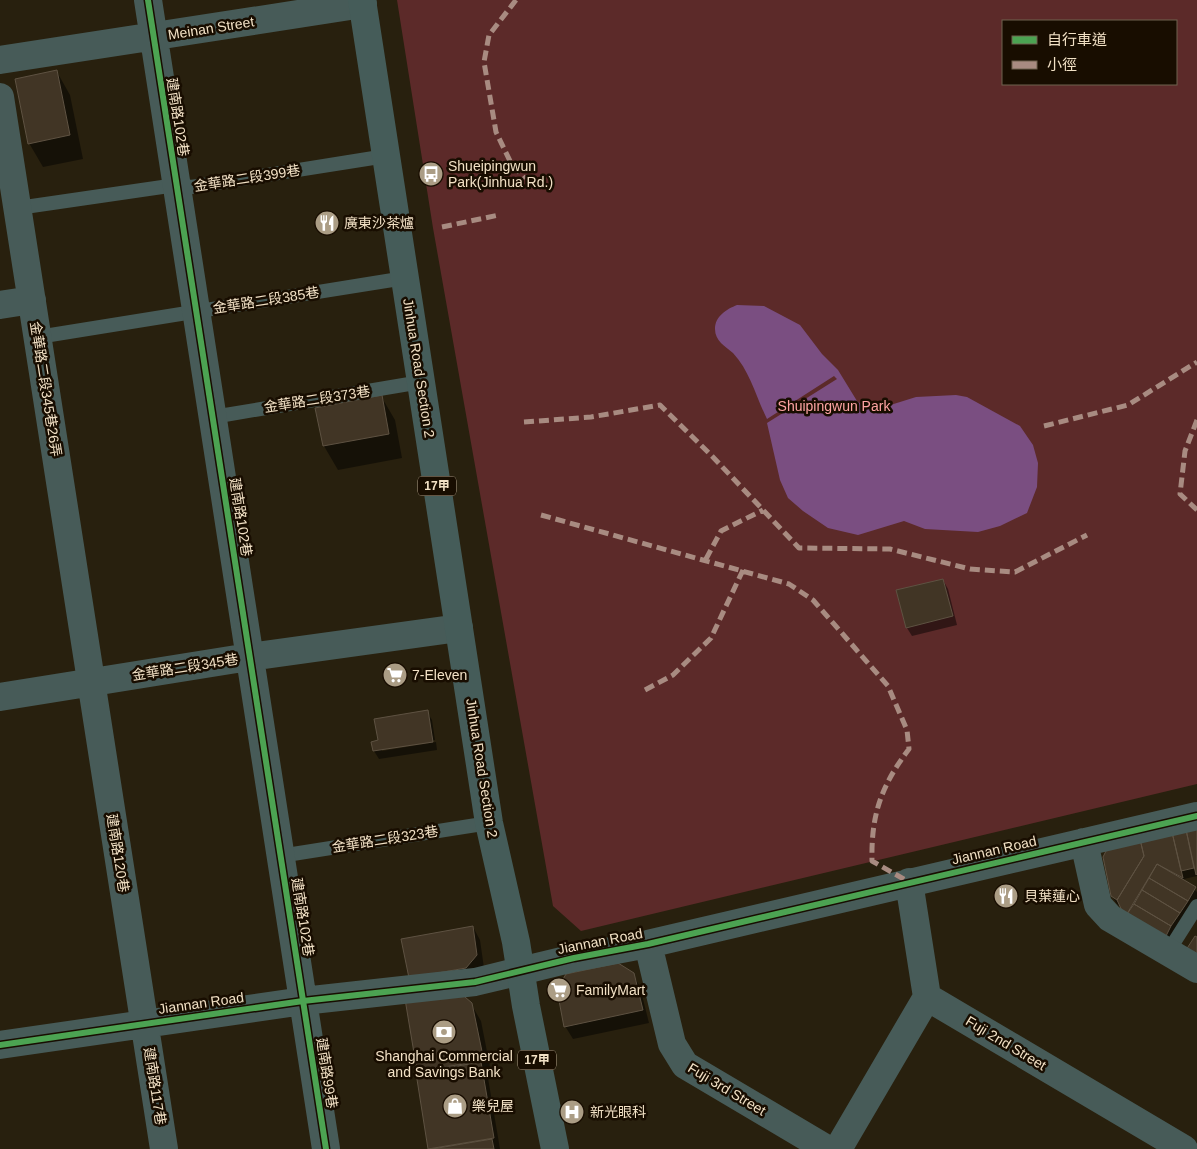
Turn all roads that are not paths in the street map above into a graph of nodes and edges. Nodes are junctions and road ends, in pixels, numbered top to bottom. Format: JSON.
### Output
{"nodes":[{"id":1,"x":148,"y":0,"type":"edge"},
{"id":2,"x":363,"y":2,"type":"edge"},
{"id":3,"x":153,"y":37,"type":"junction"},
{"id":4,"x":0,"y":60,"type":"edge"},
{"id":5,"x":0,"y":97,"type":"edge"},
{"id":6,"x":386,"y":156,"type":"junction"},
{"id":7,"x":176,"y":185,"type":"junction"},
{"id":8,"x":18,"y":208,"type":"junction"},
{"id":9,"x":405,"y":278,"type":"junction"},
{"id":10,"x":32,"y":300,"type":"junction"},
{"id":11,"x":0,"y":305,"type":"edge"},
{"id":12,"x":196,"y":311,"type":"junction"},
{"id":13,"x":38,"y":337,"type":"junction"},
{"id":14,"x":421,"y":382,"type":"junction"},
{"id":15,"x":213,"y":416,"type":"junction"},
{"id":16,"x":459,"y":628,"type":"junction"},
{"id":17,"x":249,"y":657,"type":"junction"},
{"id":18,"x":92,"y":681,"type":"junction"},
{"id":19,"x":0,"y":697,"type":"edge"},
{"id":20,"x":1197,"y":816,"type":"edge"},
{"id":21,"x":489,"y":822,"type":"junction"},
{"id":22,"x":1084,"y":842,"type":"junction"},
{"id":23,"x":280,"y":856,"type":"junction"},
{"id":24,"x":910,"y":882,"type":"junction"},
{"id":25,"x":1197,"y":906,"type":"edge"},
{"id":26,"x":648,"y":944,"type":"junction"},
{"id":27,"x":1168,"y":952,"type":"junction"},
{"id":28,"x":1197,"y":969,"type":"edge"},
{"id":29,"x":521,"y":970,"type":"junction"},
{"id":30,"x":928,"y":997,"type":"junction"},
{"id":31,"x":303,"y":1001,"type":"junction"},
{"id":32,"x":145,"y":1024,"type":"junction"},
{"id":33,"x":0,"y":1045,"type":"edge"},
{"id":34,"x":164,"y":1149,"type":"edge"},
{"id":35,"x":326,"y":1149,"type":"edge"},
{"id":36,"x":554,"y":1149,"type":"edge"},
{"id":37,"x":827,"y":1149,"type":"edge"},
{"id":38,"x":838,"y":1149,"type":"edge"},
{"id":39,"x":1184,"y":1149,"type":"edge"}],
"edges":[{"from":1,"to":3,"type":"street","name":"建南路102巷"},
{"from":2,"to":3,"type":"street","name":"Meinan Street"},
{"from":2,"to":6,"type":"main road","name":"Jinhua Road Section 2","number":"17甲"},
{"from":3,"to":4,"type":"street","name":"Meinan Street"},
{"from":3,"to":7,"type":"street","name":"建南路102巷"},
{"from":5,"to":8,"type":"street","name":"金華路二段345巷26弄"},
{"from":6,"to":7,"type":"lane","name":"金華路二段399巷"},
{"from":6,"to":9,"type":"main road","name":"Jinhua Road Section 2","number":"17甲"},
{"from":7,"to":8,"type":"lane","name":"金華路二段399巷"},
{"from":7,"to":12,"type":"street","name":"建南路102巷"},
{"from":8,"to":10,"type":"street","name":"金華路二段345巷26弄"},
{"from":9,"to":12,"type":"lane","name":"金華路二段385巷"},
{"from":9,"to":14,"type":"main road","name":"Jinhua Road Section 2","number":"17甲"},
{"from":10,"to":11,"type":"street"},
{"from":10,"to":13,"type":"street","name":"金華路二段345巷26弄"},
{"from":12,"to":13,"type":"lane","name":"金華路二段385巷"},
{"from":12,"to":15,"type":"street","name":"建南路102巷"},
{"from":13,"to":18,"type":"street","name":"金華路二段345巷26弄"},
{"from":14,"to":15,"type":"lane","name":"金華路二段373巷"},
{"from":14,"to":16,"type":"main road","name":"Jinhua Road Section 2","number":"17甲"},
{"from":15,"to":17,"type":"street","name":"建南路102巷"},
{"from":16,"to":17,"type":"street","name":"金華路二段345巷"},
{"from":16,"to":21,"type":"main road","name":"Jinhua Road Section 2","number":"17甲"},
{"from":17,"to":18,"type":"street","name":"金華路二段345巷"},
{"from":17,"to":23,"type":"street","name":"建南路102巷"},
{"from":18,"to":19,"type":"street","name":"金華路二段345巷"},
{"from":18,"to":32,"type":"street","name":"建南路120巷"},
{"from":20,"to":22,"type":"street","name":"Jiannan Road"},
{"from":21,"to":23,"type":"lane","name":"金華路二段323巷"},
{"from":21,"to":29,"type":"main road","name":"Jinhua Road Section 2","number":"17甲"},
{"from":22,"to":24,"type":"street","name":"Jiannan Road"},
{"from":22,"to":27,"type":"street"},
{"from":23,"to":31,"type":"street","name":"建南路102巷"},
{"from":24,"to":26,"type":"street","name":"Jiannan Road"},
{"from":24,"to":30,"type":"street"},
{"from":25,"to":27,"type":"lane"},
{"from":26,"to":29,"type":"street","name":"Jiannan Road"},
{"from":26,"to":37,"type":"street","name":"Fuji 3rd Street"},
{"from":27,"to":28,"type":"street"},
{"from":29,"to":31,"type":"street","name":"Jiannan Road"},
{"from":29,"to":36,"type":"main road","name":"Jinhua Road Section 2","number":"17甲"},
{"from":30,"to":38,"type":"street"},
{"from":30,"to":39,"type":"street","name":"Fuji 2nd Street"},
{"from":31,"to":32,"type":"street","name":"Jiannan Road"},
{"from":31,"to":35,"type":"street","name":"建南路99巷"},
{"from":32,"to":33,"type":"street","name":"Jiannan Road"},
{"from":32,"to":34,"type":"street","name":"建南路117巷"}]}
